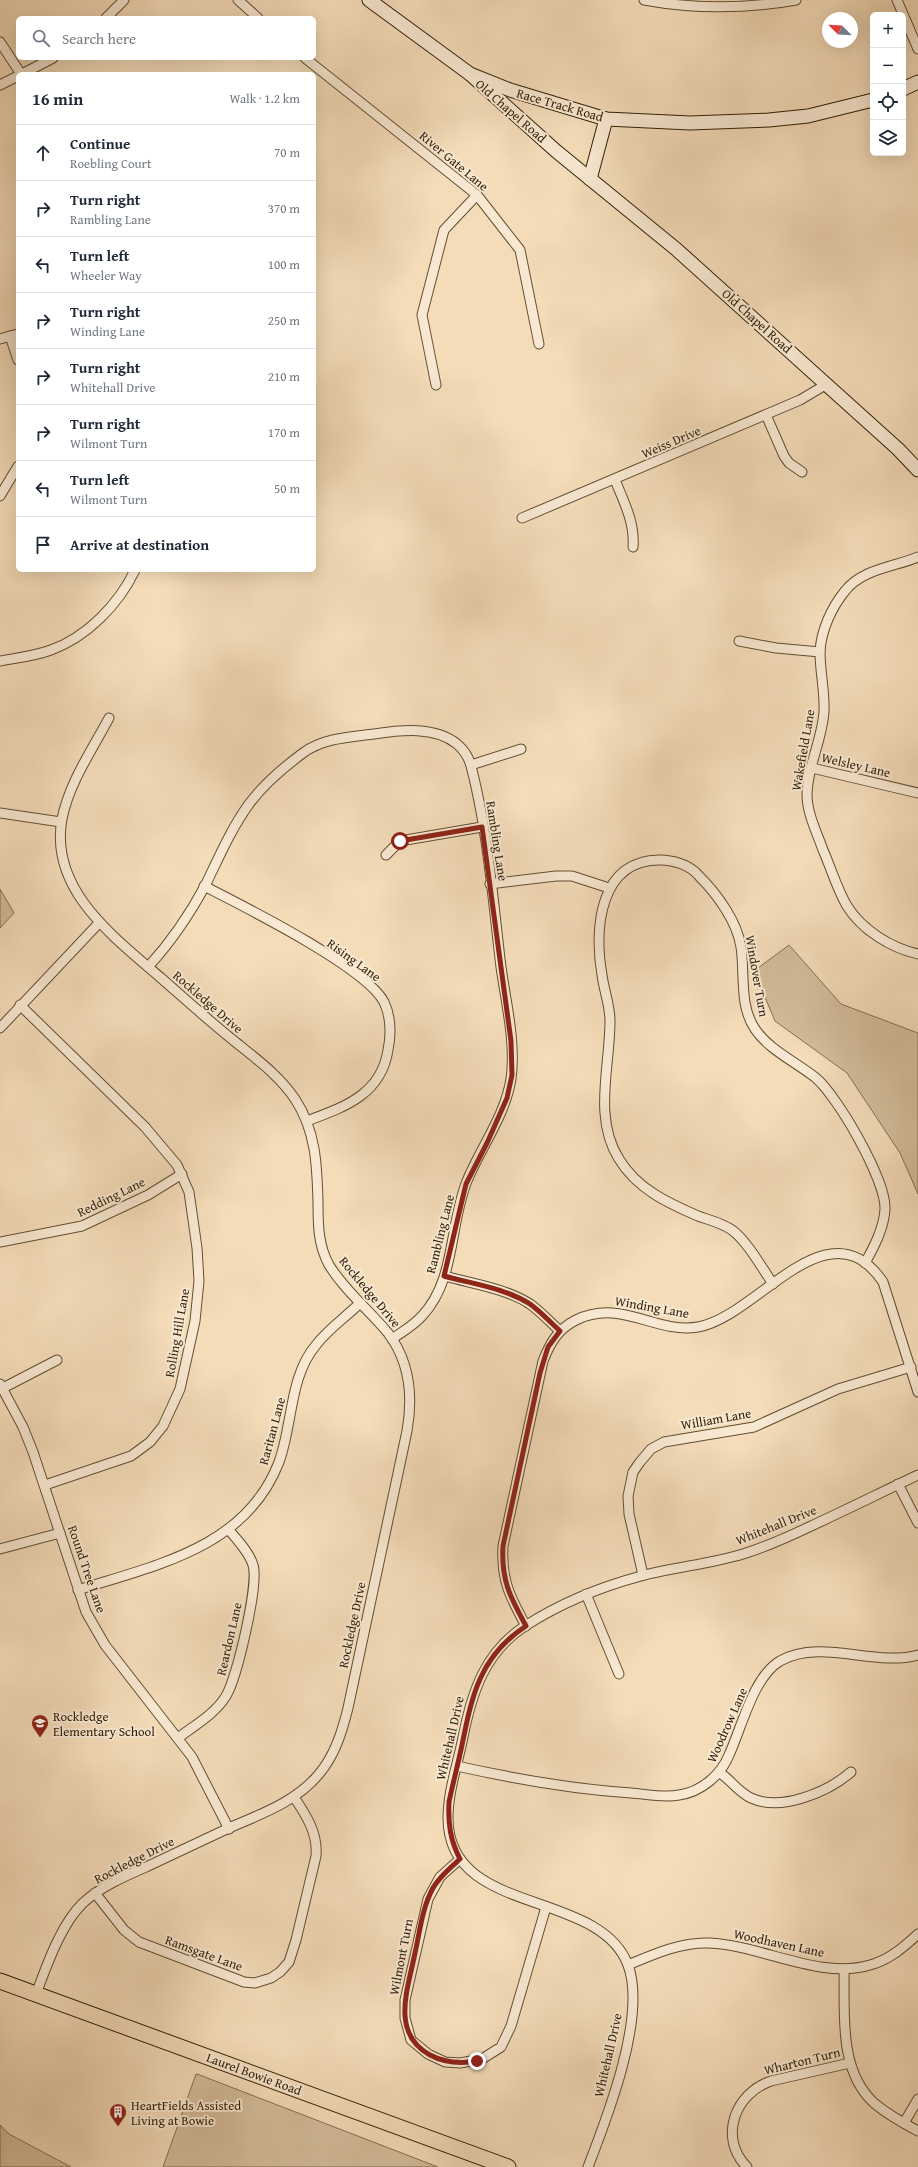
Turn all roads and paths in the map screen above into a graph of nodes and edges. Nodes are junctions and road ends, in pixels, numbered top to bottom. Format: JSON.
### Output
{"nodes":[{"id":1,"x":124,"y":0,"type":"edge"},
{"id":2,"x":238,"y":0,"type":"edge"},
{"id":3,"x":369,"y":0,"type":"edge"},
{"id":4,"x":644,"y":0,"type":"edge"},
{"id":5,"x":796,"y":0,"type":"edge"},
{"id":6,"x":897,"y":0,"type":"edge"},
{"id":7,"x":108,"y":16,"type":"edge"},
{"id":8,"x":256,"y":16,"type":"edge"},
{"id":9,"x":0,"y":42,"type":"edge"},
{"id":10,"x":918,"y":49,"type":"edge"},
{"id":11,"x":49,"y":60,"type":"edge"},
{"id":12,"x":308,"y":60,"type":"edge"},
{"id":13,"x":20,"y":72,"type":"edge"},
{"id":14,"x":25,"y":72,"type":"edge"},
{"id":15,"x":470,"y":74,"type":"junction"},
{"id":16,"x":16,"y":77,"type":"edge"},
{"id":17,"x":918,"y":82,"type":"edge"},
{"id":18,"x":0,"y":85,"type":"edge"},
{"id":19,"x":906,"y":88,"type":"edge"},
{"id":20,"x":870,"y":101,"type":"edge"},
{"id":21,"x":606,"y":119,"type":"junction"},
{"id":22,"x":590,"y":179,"type":"junction"},
{"id":23,"x":478,"y":195,"type":"junction"},
{"id":24,"x":14,"y":335,"type":"edge"},
{"id":25,"x":0,"y":339,"type":"edge"},
{"id":26,"x":539,"y":344,"type":"dead end"},
{"id":27,"x":16,"y":348,"type":"edge"},
{"id":28,"x":827,"y":384,"type":"junction"},
{"id":29,"x":436,"y":385,"type":"dead end"},
{"id":30,"x":766,"y":414,"type":"junction"},
{"id":31,"x":16,"y":469,"type":"edge"},
{"id":32,"x":918,"y":470,"type":"edge"},
{"id":33,"x":802,"y":472,"type":"dead end"},
{"id":34,"x":615,"y":480,"type":"junction"},
{"id":35,"x":0,"y":496,"type":"edge"},
{"id":36,"x":522,"y":518,"type":"dead end"},
{"id":37,"x":633,"y":547,"type":"dead end"},
{"id":38,"x":918,"y":557,"type":"edge"},
{"id":39,"x":134,"y":572,"type":"edge"},
{"id":40,"x":739,"y":641,"type":"dead end"},
{"id":41,"x":820,"y":652,"type":"junction"},
{"id":42,"x":0,"y":661,"type":"edge"},
{"id":43,"x":109,"y":718,"type":"dead end"},
{"id":44,"x":521,"y":749,"type":"dead end"},
{"id":45,"x":471,"y":765,"type":"junction"},
{"id":46,"x":812,"y":768,"type":"junction"},
{"id":47,"x":918,"y":793,"type":"edge"},
{"id":48,"x":0,"y":812,"type":"edge"},
{"id":49,"x":62,"y":822,"type":"junction"},
{"id":50,"x":482,"y":827,"type":"junction"},
{"id":51,"x":386,"y":855,"type":"dead end"},
{"id":52,"x":490,"y":884,"type":"junction"},
{"id":53,"x":204,"y":886,"type":"junction"},
{"id":54,"x":609,"y":888,"type":"junction"},
{"id":55,"x":100,"y":923,"type":"junction"},
{"id":56,"x":918,"y":954,"type":"edge"},
{"id":57,"x":148,"y":967,"type":"junction"},
{"id":58,"x":20,"y":1005,"type":"junction"},
{"id":59,"x":0,"y":1028,"type":"edge"},
{"id":60,"x":307,"y":1121,"type":"junction"},
{"id":61,"x":182,"y":1174,"type":"junction"},
{"id":62,"x":0,"y":1242,"type":"edge"},
{"id":63,"x":865,"y":1263,"type":"junction"},
{"id":64,"x":444,"y":1276,"type":"junction"},
{"id":65,"x":773,"y":1284,"type":"junction"},
{"id":66,"x":360,"y":1303,"type":"junction"},
{"id":67,"x":560,"y":1331,"type":"junction"},
{"id":68,"x":392,"y":1339,"type":"junction"},
{"id":69,"x":57,"y":1360,"type":"dead end"},
{"id":70,"x":911,"y":1367,"type":"junction"},
{"id":71,"x":1,"y":1386,"type":"edge"},
{"id":72,"x":918,"y":1392,"type":"edge"},
{"id":73,"x":918,"y":1475,"type":"edge"},
{"id":74,"x":898,"y":1484,"type":"junction"},
{"id":75,"x":45,"y":1485,"type":"junction"},
{"id":76,"x":918,"y":1523,"type":"edge"},
{"id":77,"x":229,"y":1530,"type":"junction"},
{"id":78,"x":60,"y":1533,"type":"junction"},
{"id":79,"x":0,"y":1549,"type":"edge"},
{"id":80,"x":643,"y":1575,"type":"junction"},
{"id":81,"x":78,"y":1590,"type":"junction"},
{"id":82,"x":586,"y":1594,"type":"junction"},
{"id":83,"x":526,"y":1626,"type":"junction"},
{"id":84,"x":918,"y":1655,"type":"edge"},
{"id":85,"x":619,"y":1674,"type":"dead end"},
{"id":86,"x":178,"y":1738,"type":"junction"},
{"id":87,"x":457,"y":1766,"type":"junction"},
{"id":88,"x":851,"y":1772,"type":"dead end"},
{"id":89,"x":720,"y":1773,"type":"junction"},
{"id":90,"x":294,"y":1797,"type":"junction"},
{"id":91,"x":229,"y":1828,"type":"junction"},
{"id":92,"x":460,"y":1859,"type":"junction"},
{"id":93,"x":96,"y":1893,"type":"junction"},
{"id":94,"x":546,"y":1907,"type":"junction"},
{"id":95,"x":918,"y":1934,"type":"edge"},
{"id":96,"x":628,"y":1965,"type":"junction"},
{"id":97,"x":844,"y":1969,"type":"junction"},
{"id":98,"x":0,"y":1981,"type":"edge"},
{"id":99,"x":36,"y":1994,"type":"junction"},
{"id":100,"x":850,"y":2063,"type":"junction"},
{"id":101,"x":918,"y":2099,"type":"edge"},
{"id":102,"x":904,"y":2123,"type":"junction"},
{"id":103,"x":918,"y":2131,"type":"edge"},
{"id":104,"x":508,"y":2167,"type":"edge"},
{"id":105,"x":588,"y":2167,"type":"edge"},
{"id":106,"x":747,"y":2167,"type":"edge"}],
"edges":[{"from":1,"to":7,"type":"street"},
{"from":2,"to":8,"type":"street"},
{"from":3,"to":15,"type":"street","name":"Race Track Road"},
{"from":4,"to":5,"type":"street"},
{"from":6,"to":10,"type":"street"},
{"from":9,"to":13,"type":"street"},
{"from":11,"to":14,"type":"street"},
{"from":12,"to":23,"type":"street","name":"River Gate Lane"},
{"from":15,"to":21,"type":"street","name":"Race Track Road"},
{"from":15,"to":22,"type":"street","name":"Old Chapel Road"},
{"from":16,"to":18,"type":"street"},
{"from":17,"to":19,"type":"street"},
{"from":20,"to":21,"type":"street","name":"Race Track Road"},
{"from":21,"to":22,"type":"street"},
{"from":22,"to":28,"type":"street","name":"Old Chapel Road"},
{"from":23,"to":26,"type":"street","name":"River Gate Lane"},
{"from":23,"to":29,"type":"street"},
{"from":24,"to":25,"type":"street"},
{"from":24,"to":27,"type":"street"},
{"from":28,"to":30,"type":"street","name":"Weiss Drive"},
{"from":28,"to":32,"type":"street","name":"Old Chapel Road"},
{"from":30,"to":33,"type":"street"},
{"from":30,"to":34,"type":"street","name":"Weiss Drive"},
{"from":31,"to":35,"type":"street"},
{"from":34,"to":36,"type":"street","name":"Weiss Drive"},
{"from":34,"to":37,"type":"street"},
{"from":38,"to":41,"type":"street","name":"Wakefield Lane"},
{"from":39,"to":42,"type":"street"},
{"from":40,"to":41,"type":"street"},
{"from":41,"to":46,"type":"street","name":"Wakefield Lane"},
{"from":43,"to":49,"type":"street","name":"Rockledge Drive"},
{"from":44,"to":45,"type":"street"},
{"from":45,"to":50,"type":"street","name":"Rambling Lane"},
{"from":45,"to":53,"type":"street","name":"Rambling Lane"},
{"from":46,"to":47,"type":"street","name":"Welsley Lane"},
{"from":46,"to":56,"type":"street","name":"Wakefield Lane"},
{"from":48,"to":49,"type":"street"},
{"from":49,"to":55,"type":"street","name":"Rockledge Drive"},
{"from":50,"to":51,"type":"street"},
{"from":50,"to":52,"type":"street","name":"Rambling Lane"},
{"from":52,"to":54,"type":"street"},
{"from":52,"to":64,"type":"street","name":"Rambling Lane"},
{"from":53,"to":57,"type":"street","name":"Rambling Lane"},
{"from":53,"to":60,"type":"street","name":"Rising Lane"},
{"from":54,"to":63,"type":"street","name":"Windover Turn"},
{"from":54,"to":65,"type":"street","name":"Windover Turn"},
{"from":55,"to":57,"type":"street","name":"Rockledge Drive"},
{"from":55,"to":58,"type":"street"},
{"from":57,"to":60,"type":"street","name":"Rockledge Drive"},
{"from":58,"to":59,"type":"street"},
{"from":58,"to":61,"type":"street","name":"Rolling Hill Lane"},
{"from":60,"to":66,"type":"street","name":"Rockledge Drive"},
{"from":61,"to":62,"type":"street","name":"Redding Lane"},
{"from":61,"to":75,"type":"street","name":"Rolling Hill Lane"},
{"from":63,"to":65,"type":"street","name":"Winding Lane"},
{"from":63,"to":70,"type":"street","name":"Winding Lane"},
{"from":64,"to":67,"type":"street"},
{"from":64,"to":68,"type":"street","name":"Rambling Lane"},
{"from":65,"to":67,"type":"street","name":"Winding Lane"},
{"from":66,"to":68,"type":"street","name":"Rockledge Drive"},
{"from":66,"to":77,"type":"street","name":"Raritan Lane"},
{"from":67,"to":83,"type":"street","name":"Winding Lane"},
{"from":68,"to":90,"type":"street","name":"Rockledge Drive"},
{"from":69,"to":71,"type":"street"},
{"from":70,"to":72,"type":"street","name":"Winding Lane"},
{"from":70,"to":80,"type":"street","name":"William Lane"},
{"from":71,"to":75,"type":"street","name":"Round Tree Lane"},
{"from":73,"to":74,"type":"street","name":"Whitehall Drive"},
{"from":74,"to":76,"type":"street"},
{"from":74,"to":80,"type":"street","name":"Whitehall Drive"},
{"from":75,"to":78,"type":"street","name":"Round Tree Lane"},
{"from":77,"to":81,"type":"street","name":"Raritan Lane"},
{"from":77,"to":86,"type":"street","name":"Reardon Lane"},
{"from":78,"to":79,"type":"street"},
{"from":78,"to":81,"type":"street","name":"Round Tree Lane"},
{"from":80,"to":82,"type":"street","name":"Whitehall Drive"},
{"from":81,"to":86,"type":"street","name":"Round Tree Lane"},
{"from":82,"to":83,"type":"street","name":"Whitehall Drive"},
{"from":82,"to":85,"type":"street"},
{"from":83,"to":87,"type":"street","name":"Whitehall Drive"},
{"from":84,"to":89,"type":"street","name":"Woodrow Lane"},
{"from":86,"to":91,"type":"street","name":"Round Tree Lane"},
{"from":87,"to":89,"type":"street","name":"Woodrow Lane"},
{"from":87,"to":92,"type":"street","name":"Whitehall Drive"},
{"from":88,"to":89,"type":"street"},
{"from":90,"to":91,"type":"street","name":"Rockledge Drive"},
{"from":90,"to":93,"type":"street","name":"Ramsgate Lane"},
{"from":91,"to":93,"type":"street","name":"Rockledge Drive"},
{"from":92,"to":94,"type":"street","name":"Whitehall Drive"},
{"from":92,"to":94,"type":"street","name":"Wilmont Turn"},
{"from":93,"to":99,"type":"street","name":"Rockledge Drive"},
{"from":94,"to":96,"type":"street","name":"Whitehall Drive"},
{"from":95,"to":97,"type":"street","name":"Woodhaven Lane"},
{"from":96,"to":97,"type":"street","name":"Woodhaven Lane"},
{"from":96,"to":105,"type":"street","name":"Whitehall Drive"},
{"from":97,"to":100,"type":"street"},
{"from":98,"to":99,"type":"main road","name":"Laurel Bowie Road"},
{"from":99,"to":104,"type":"main road","name":"Laurel Bowie Road"},
{"from":100,"to":102,"type":"street"},
{"from":100,"to":106,"type":"street","name":"Wharton Turn"},
{"from":101,"to":102,"type":"street"},
{"from":102,"to":103,"type":"street"}]}
